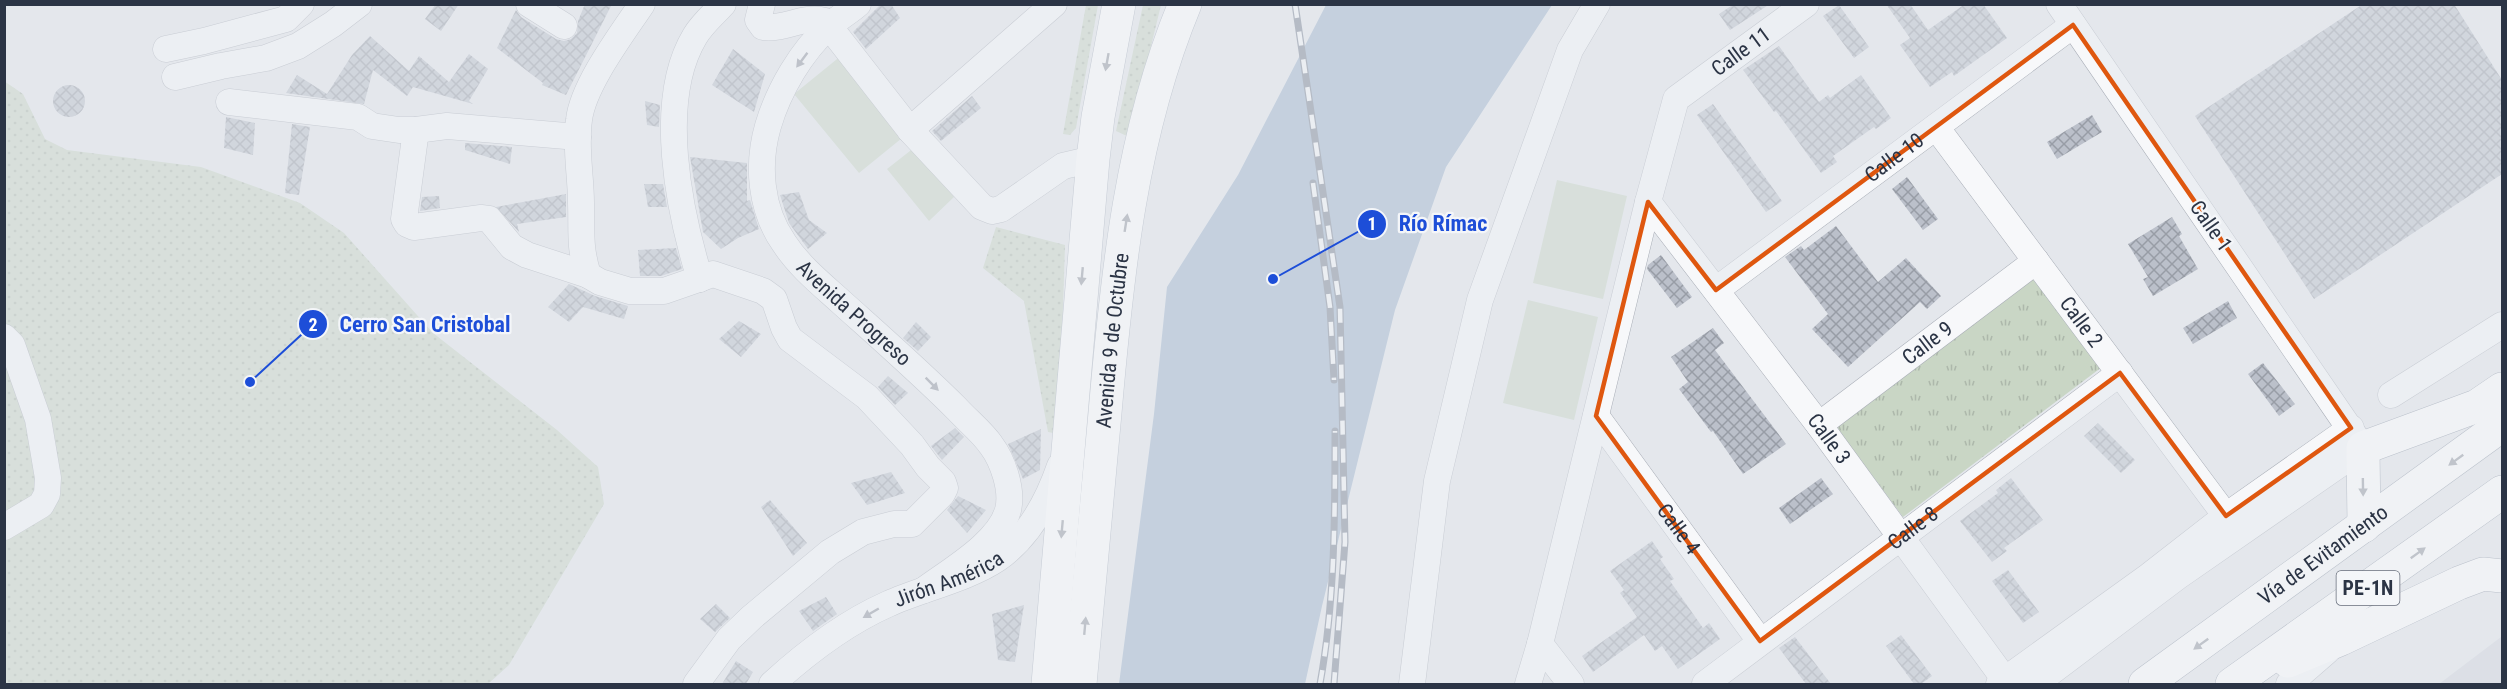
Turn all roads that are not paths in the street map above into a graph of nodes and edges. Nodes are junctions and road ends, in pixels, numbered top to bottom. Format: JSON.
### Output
{"nodes":[{"id":1,"x":301,"y":4,"type":"edge"},
{"id":2,"x":359,"y":4,"type":"edge"},
{"id":3,"x":529,"y":4,"type":"edge"},
{"id":4,"x":642,"y":4,"type":"edge"},
{"id":5,"x":723,"y":4,"type":"edge"},
{"id":6,"x":762,"y":4,"type":"edge"},
{"id":7,"x":858,"y":4,"type":"edge"},
{"id":8,"x":1054,"y":4,"type":"edge"},
{"id":9,"x":1119,"y":4,"type":"edge"},
{"id":10,"x":1185,"y":4,"type":"edge"},
{"id":11,"x":1597,"y":4,"type":"edge"},
{"id":12,"x":1806,"y":4,"type":"edge"},
{"id":13,"x":2059,"y":4,"type":"edge"},
{"id":14,"x":2073,"y":25,"type":"junction"},
{"id":15,"x":564,"y":26,"type":"dead end"},
{"id":16,"x":829,"y":26,"type":"junction"},
{"id":17,"x":166,"y":49,"type":"dead end"},
{"id":18,"x":175,"y":77,"type":"dead end"},
{"id":19,"x":229,"y":102,"type":"dead end"},
{"id":20,"x":1936,"y":127,"type":"junction"},
{"id":21,"x":416,"y":130,"type":"junction"},
{"id":22,"x":910,"y":130,"type":"junction"},
{"id":23,"x":578,"y":137,"type":"junction"},
{"id":24,"x":1093,"y":159,"type":"junction"},
{"id":25,"x":1648,"y":202,"type":"junction"},
{"id":26,"x":2036,"y":261,"type":"junction"},
{"id":27,"x":588,"y":275,"type":"junction"},
{"id":28,"x":700,"y":279,"type":"junction"},
{"id":29,"x":1716,"y":290,"type":"junction"},
{"id":30,"x":2502,"y":325,"type":"edge"},
{"id":31,"x":4,"y":337,"type":"edge"},
{"id":32,"x":2120,"y":374,"type":"junction"},
{"id":33,"x":2502,"y":389,"type":"edge"},
{"id":34,"x":2391,"y":395,"type":"dead end"},
{"id":35,"x":1596,"y":416,"type":"junction"},
{"id":36,"x":1819,"y":425,"type":"junction"},
{"id":37,"x":2502,"y":425,"type":"edge"},
{"id":38,"x":1071,"y":429,"type":"junction"},
{"id":39,"x":2357,"y":438,"type":"junction"},
{"id":40,"x":2502,"y":492,"type":"edge"},
{"id":41,"x":2226,"y":516,"type":"junction"},
{"id":42,"x":2364,"y":526,"type":"junction"},
{"id":43,"x":4,"y":527,"type":"edge"},
{"id":44,"x":1902,"y":537,"type":"junction"},
{"id":45,"x":2502,"y":576,"type":"edge"},
{"id":46,"x":924,"y":590,"type":"junction"},
{"id":47,"x":2341,"y":639,"type":"junction"},
{"id":48,"x":1760,"y":641,"type":"junction"},
{"id":49,"x":1540,"y":645,"type":"junction"},
{"id":50,"x":777,"y":681,"type":"edge"},
{"id":51,"x":2002,"y":682,"type":"edge"},
{"id":52,"x":696,"y":684,"type":"edge"},
{"id":53,"x":1048,"y":684,"type":"edge"},
{"id":54,"x":1080,"y":684,"type":"edge"},
{"id":55,"x":1412,"y":684,"type":"edge"},
{"id":56,"x":1528,"y":684,"type":"edge"},
{"id":57,"x":1571,"y":684,"type":"edge"},
{"id":58,"x":1705,"y":684,"type":"edge"},
{"id":59,"x":2035,"y":684,"type":"edge"},
{"id":60,"x":2145,"y":684,"type":"edge"},
{"id":61,"x":2233,"y":684,"type":"edge"},
{"id":62,"x":2289,"y":684,"type":"edge"}],
"edges":[{"from":1,"to":17,"type":"street"},
{"from":2,"to":18,"type":"street"},
{"from":3,"to":15,"type":"street"},
{"from":4,"to":23,"type":"street"},
{"from":5,"to":28,"type":"street"},
{"from":6,"to":16,"type":"street"},
{"from":7,"to":16,"type":"street","name":"Avenida Progreso"},
{"from":8,"to":22,"type":"street"},
{"from":9,"to":24,"type":"main road","name":"Avenida 9 de Octubre","one_way":true},
{"from":54,"to":10,"type":"main road","name":"Avenida 9 de Octubre","one_way":true},
{"from":11,"to":55,"type":"street"},
{"from":12,"to":25,"type":"street","name":"Calle 11"},
{"from":13,"to":14,"type":"street","name":"Calle 1"},
{"from":14,"to":20,"type":"street","name":"Calle 10"},
{"from":14,"to":39,"type":"street","name":"Calle 1"},
{"from":16,"to":22,"type":"street"},
{"from":16,"to":46,"type":"street","name":"Avenida Progreso","one_way":true},
{"from":19,"to":21,"type":"street"},
{"from":20,"to":26,"type":"street","name":"Calle 2"},
{"from":20,"to":29,"type":"street","name":"Calle 10"},
{"from":21,"to":23,"type":"street"},
{"from":21,"to":27,"type":"street"},
{"from":22,"to":24,"type":"street"},
{"from":23,"to":27,"type":"street"},
{"from":24,"to":38,"type":"main road","name":"Avenida 9 de Octubre","one_way":true},
{"from":25,"to":29,"type":"street","name":"Calle 3"},
{"from":25,"to":35,"type":"street"},
{"from":26,"to":32,"type":"street","name":"Calle 2"},
{"from":26,"to":36,"type":"street","name":"Calle 9"},
{"from":27,"to":28,"type":"street"},
{"from":28,"to":52,"type":"street"},
{"from":29,"to":36,"type":"street","name":"Calle 3"},
{"from":30,"to":34,"type":"street"},
{"from":31,"to":43,"type":"street"},
{"from":32,"to":41,"type":"street","name":"Calle 2"},
{"from":32,"to":44,"type":"street","name":"Calle 8"},
{"from":33,"to":39,"type":"main road"},
{"from":35,"to":48,"type":"street","name":"Calle 4"},
{"from":35,"to":49,"type":"street"},
{"from":36,"to":44,"type":"street","name":"Calle 3"},
{"from":37,"to":42,"type":"main road","name":"Vía de Evitamiento","number":"PE-1N","one_way":true},
{"from":38,"to":46,"type":"street","name":"Jirón América"},
{"from":38,"to":53,"type":"main road","name":"Avenida 9 de Octubre","one_way":true},
{"from":39,"to":41,"type":"street"},
{"from":39,"to":42,"type":"main road","one_way":true},
{"from":39,"to":59,"type":"street"},
{"from":61,"to":40,"type":"main road","number":"PE-1N","one_way":true},
{"from":41,"to":51,"type":"street"},
{"from":42,"to":60,"type":"main road","name":"Vía de Evitamiento","number":"PE-1N","one_way":true},
{"from":44,"to":48,"type":"street","name":"Calle 8"},
{"from":44,"to":51,"type":"street","name":"Calle 3"},
{"from":45,"to":47,"type":"main road"},
{"from":46,"to":50,"type":"street","name":"Jirón América","one_way":true},
{"from":47,"to":61,"type":"main road"},
{"from":47,"to":62,"type":"street"},
{"from":48,"to":58,"type":"street","name":"Calle 8"},
{"from":49,"to":56,"type":"street"},
{"from":49,"to":57,"type":"street"}]}
